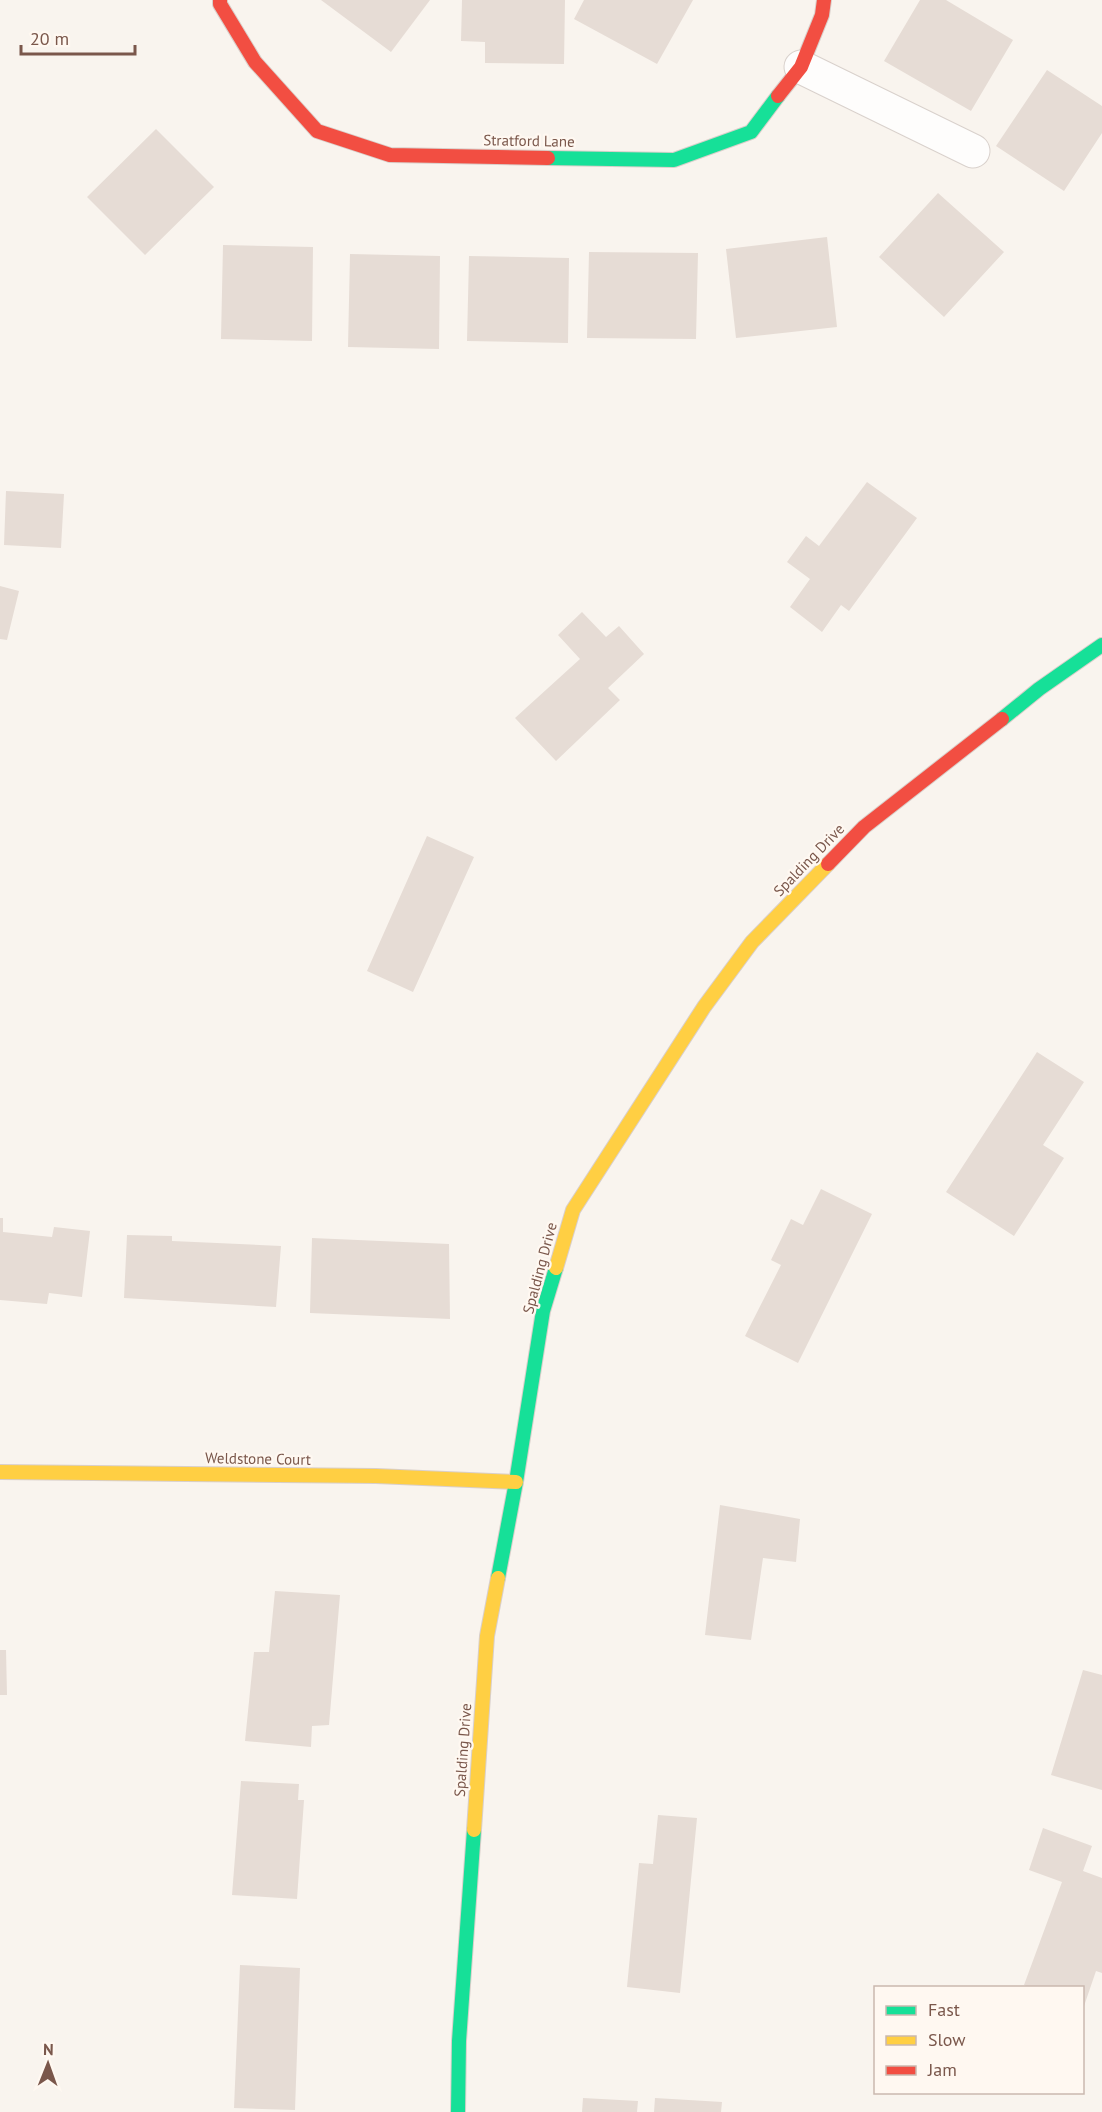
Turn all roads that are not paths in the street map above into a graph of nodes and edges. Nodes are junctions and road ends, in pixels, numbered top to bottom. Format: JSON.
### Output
{"nodes":[{"id":1,"x":220,"y":0,"type":"edge"},
{"id":2,"x":824,"y":0,"type":"edge"},
{"id":3,"x":801,"y":68,"type":"junction"},
{"id":4,"x":973,"y":151,"type":"dead end"},
{"id":5,"x":1102,"y":645,"type":"edge"},
{"id":6,"x":0,"y":1472,"type":"edge"},
{"id":7,"x":516,"y":1482,"type":"junction"},
{"id":8,"x":458,"y":2112,"type":"edge"}],
"edges":[{"from":1,"to":3,"type":"street","name":"Stratford Lane"},
{"from":2,"to":3,"type":"street","name":"Stratford Lane"},
{"from":3,"to":4,"type":"street"},
{"from":5,"to":7,"type":"street","name":"Spalding Drive"},
{"from":6,"to":7,"type":"street","name":"Weldstone Court"},
{"from":7,"to":8,"type":"street","name":"Spalding Drive"}]}
